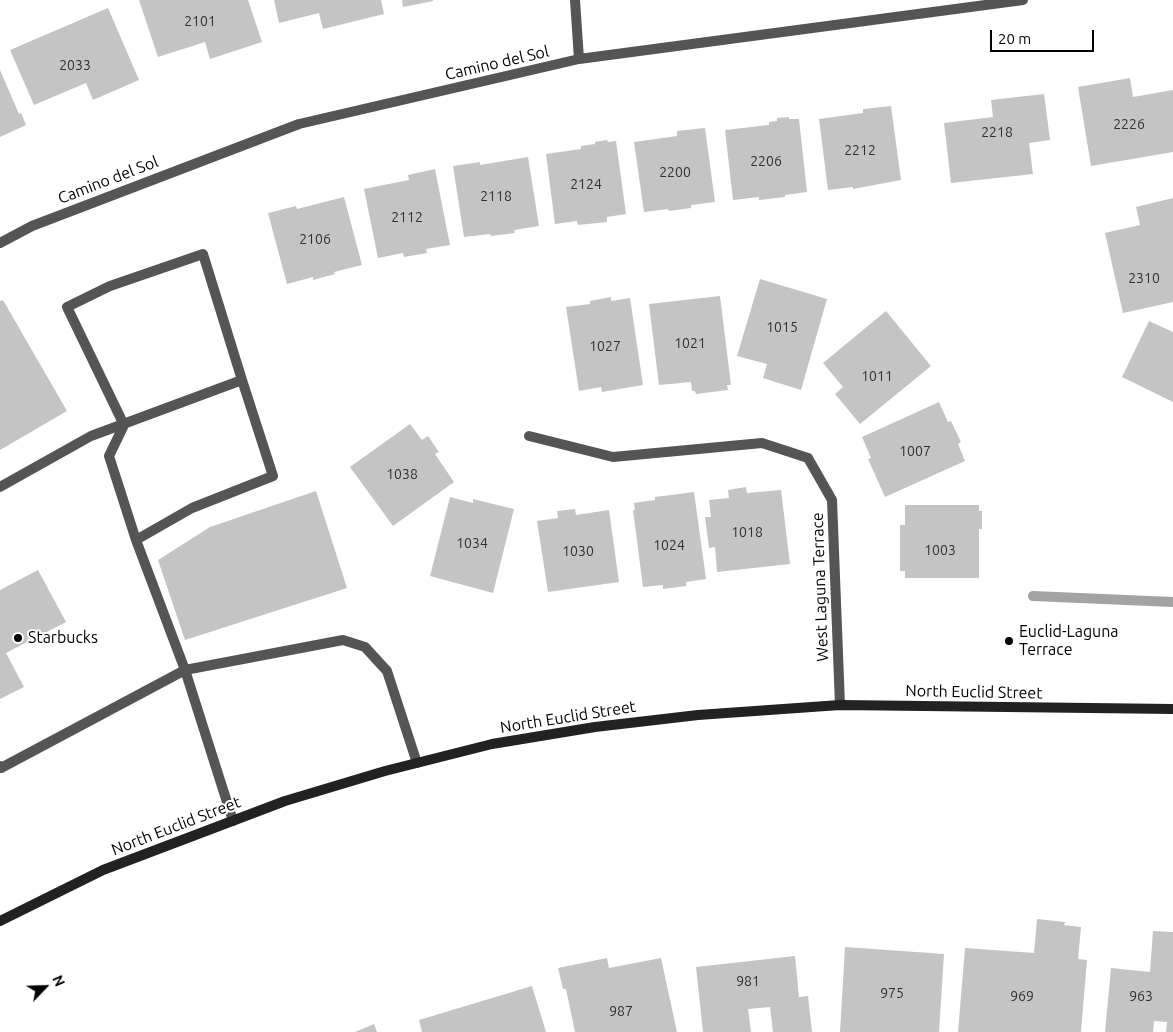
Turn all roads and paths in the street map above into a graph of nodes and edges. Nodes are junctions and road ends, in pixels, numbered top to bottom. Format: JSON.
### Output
{"nodes":[{"id":1,"x":575,"y":0,"type":"edge"},
{"id":2,"x":1023,"y":0,"type":"edge"},
{"id":3,"x":580,"y":59,"type":"junction"},
{"id":4,"x":0,"y":243,"type":"edge"},
{"id":5,"x":242,"y":380,"type":"junction"},
{"id":6,"x":124,"y":424,"type":"junction"},
{"id":7,"x":529,"y":436,"type":"dead end"},
{"id":8,"x":0,"y":487,"type":"edge"},
{"id":9,"x":136,"y":540,"type":"junction"},
{"id":10,"x":185,"y":670,"type":"junction"},
{"id":11,"x":840,"y":705,"type":"junction"},
{"id":12,"x":1173,"y":709,"type":"edge"},
{"id":13,"x":417,"y":763,"type":"junction"},
{"id":14,"x":0,"y":766,"type":"edge"},
{"id":15,"x":233,"y":821,"type":"junction"},
{"id":16,"x":0,"y":921,"type":"edge"}],
"edges":[{"from":1,"to":3,"type":"street"},
{"from":2,"to":3,"type":"street","name":"Camino del Sol"},
{"from":3,"to":4,"type":"street","name":"Camino del Sol"},
{"from":5,"to":6,"type":"street"},
{"from":5,"to":6,"type":"street"},
{"from":5,"to":9,"type":"street"},
{"from":6,"to":8,"type":"street"},
{"from":6,"to":9,"type":"street"},
{"from":7,"to":11,"type":"street","name":"West Laguna Terrace"},
{"from":9,"to":10,"type":"street"},
{"from":10,"to":13,"type":"street"},
{"from":10,"to":14,"type":"street"},
{"from":10,"to":15,"type":"street"},
{"from":11,"to":12,"type":"main road","name":"North Euclid Street"},
{"from":11,"to":13,"type":"main road","name":"North Euclid Street"},
{"from":13,"to":15,"type":"main road","name":"North Euclid Street"},
{"from":15,"to":16,"type":"main road","name":"North Euclid Street"}]}
